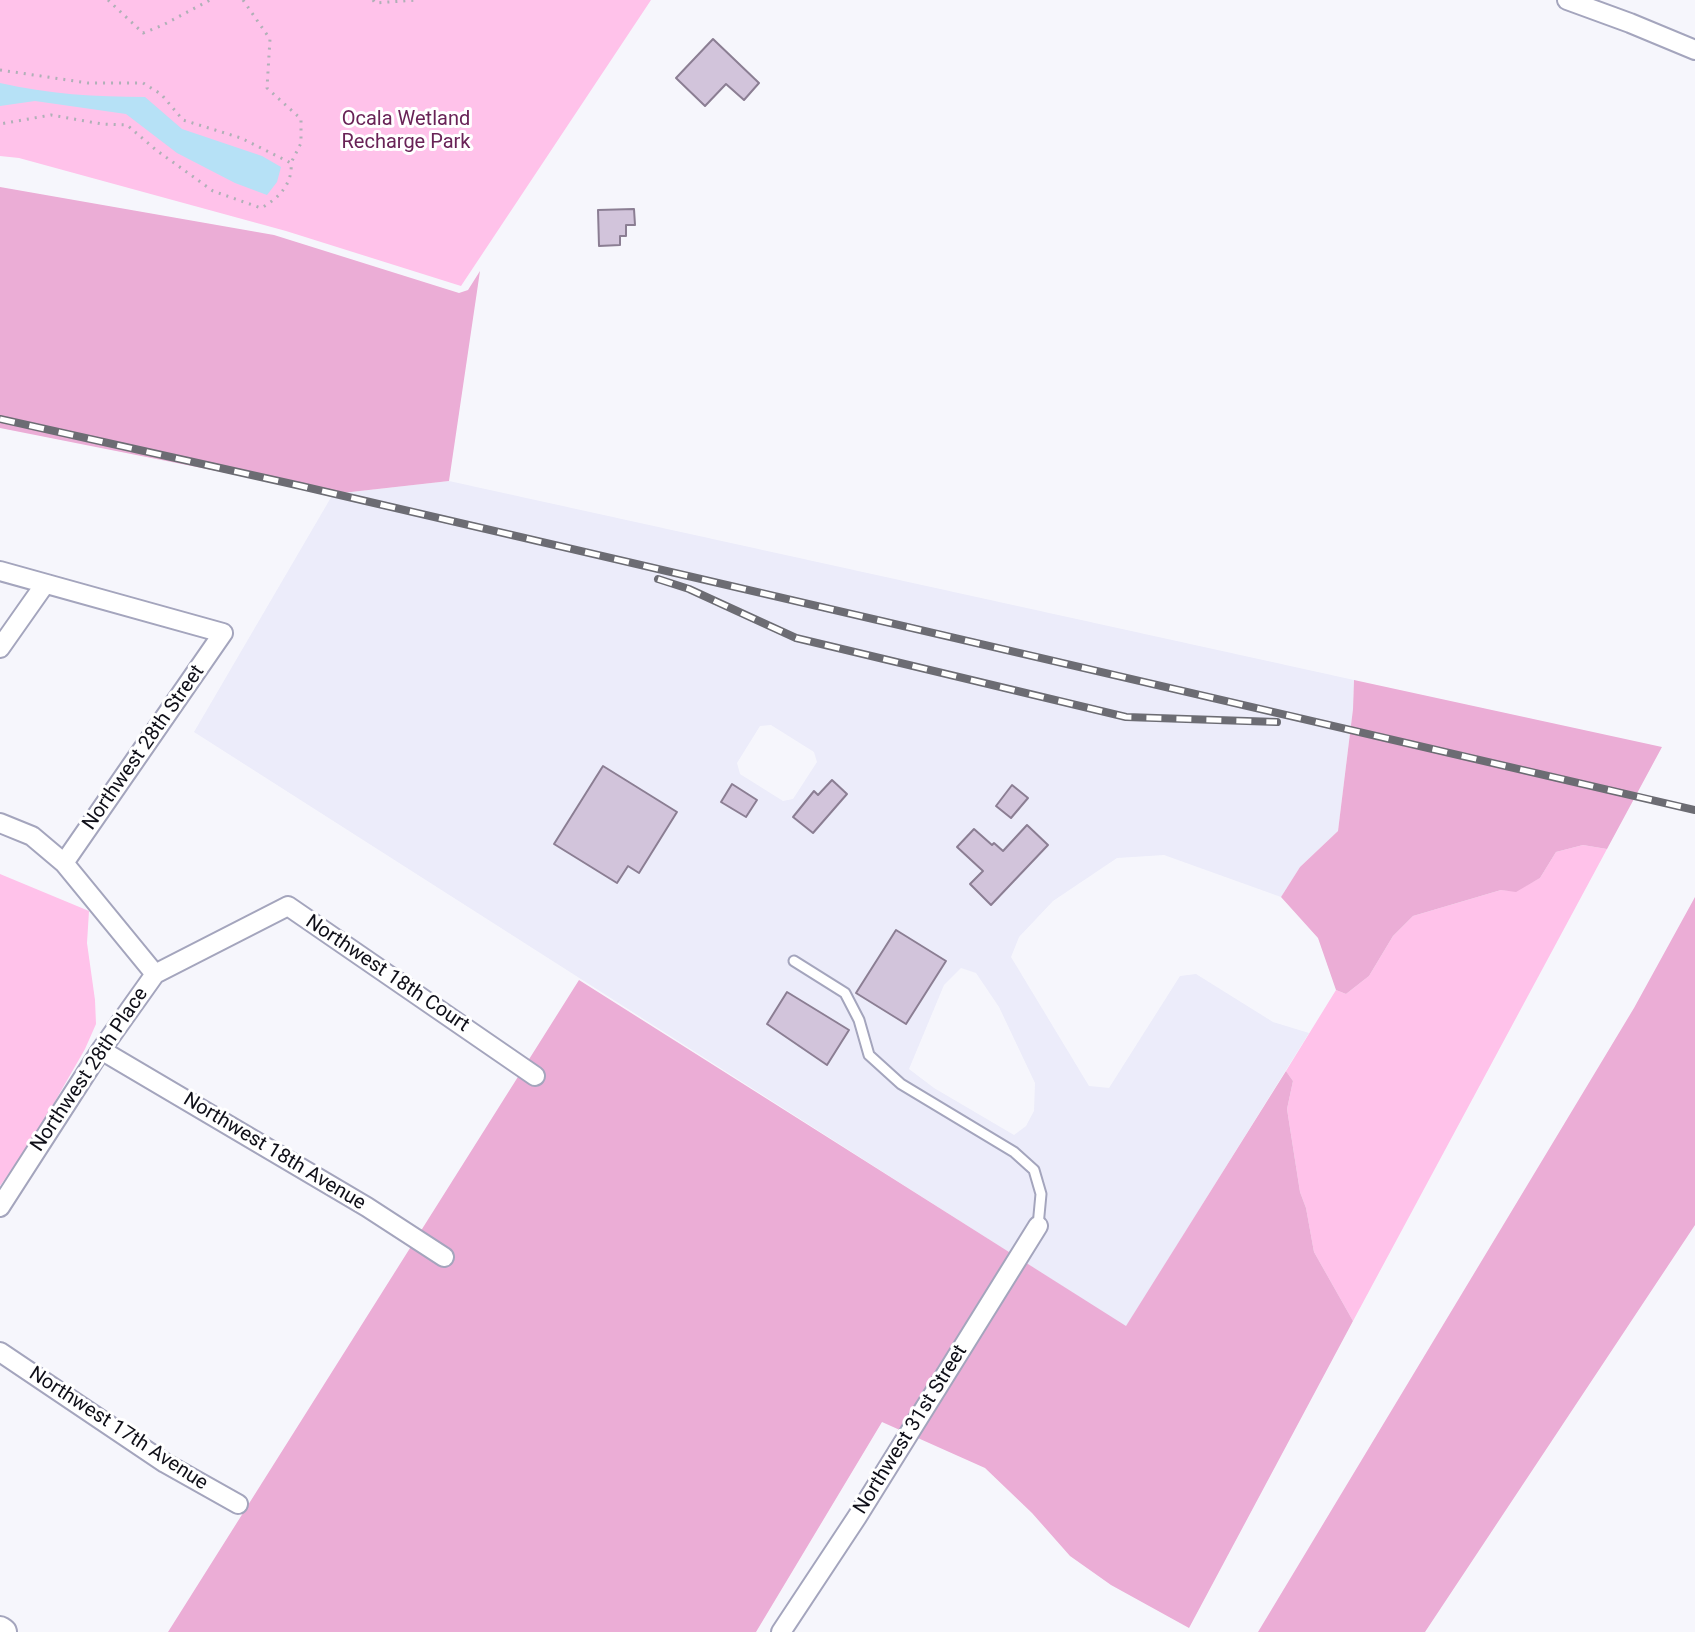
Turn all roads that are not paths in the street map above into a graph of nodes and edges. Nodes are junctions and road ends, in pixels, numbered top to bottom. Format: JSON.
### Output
{"nodes":[{"id":1,"x":1567,"y":0,"type":"edge"},
{"id":2,"x":1695,"y":50,"type":"edge"},
{"id":3,"x":0,"y":571,"type":"edge"},
{"id":4,"x":45,"y":584,"type":"junction"},
{"id":5,"x":0,"y":648,"type":"edge"},
{"id":6,"x":0,"y":823,"type":"edge"},
{"id":7,"x":64,"y":863,"type":"junction"},
{"id":8,"x":794,"y":961,"type":"dead end"},
{"id":9,"x":155,"y":974,"type":"junction"},
{"id":10,"x":101,"y":1050,"type":"junction"},
{"id":11,"x":535,"y":1076,"type":"dead end"},
{"id":12,"x":0,"y":1207,"type":"edge"},
{"id":13,"x":1038,"y":1226,"type":"joint"},
{"id":14,"x":444,"y":1257,"type":"dead end"},
{"id":15,"x":0,"y":1352,"type":"edge"},
{"id":16,"x":238,"y":1504,"type":"dead end"},
{"id":17,"x":781,"y":1632,"type":"edge"}],
"edges":[{"from":1,"to":2,"type":"street"},
{"from":3,"to":4,"type":"street"},
{"from":4,"to":5,"type":"street"},
{"from":4,"to":7,"type":"street","name":"Northwest 28th Street"},
{"from":6,"to":7,"type":"street"},
{"from":7,"to":9,"type":"street","name":"Northwest 28th Place"},
{"from":8,"to":13,"type":"lane"},
{"from":9,"to":10,"type":"street","name":"Northwest 28th Place"},
{"from":9,"to":11,"type":"street","name":"Northwest 18th Court"},
{"from":10,"to":12,"type":"street","name":"Northwest 28th Place"},
{"from":10,"to":14,"type":"street","name":"Northwest 18th Avenue"},
{"from":13,"to":17,"type":"street","name":"Northwest 31st Street"},
{"from":15,"to":16,"type":"street","name":"Northwest 17th Avenue"}]}
